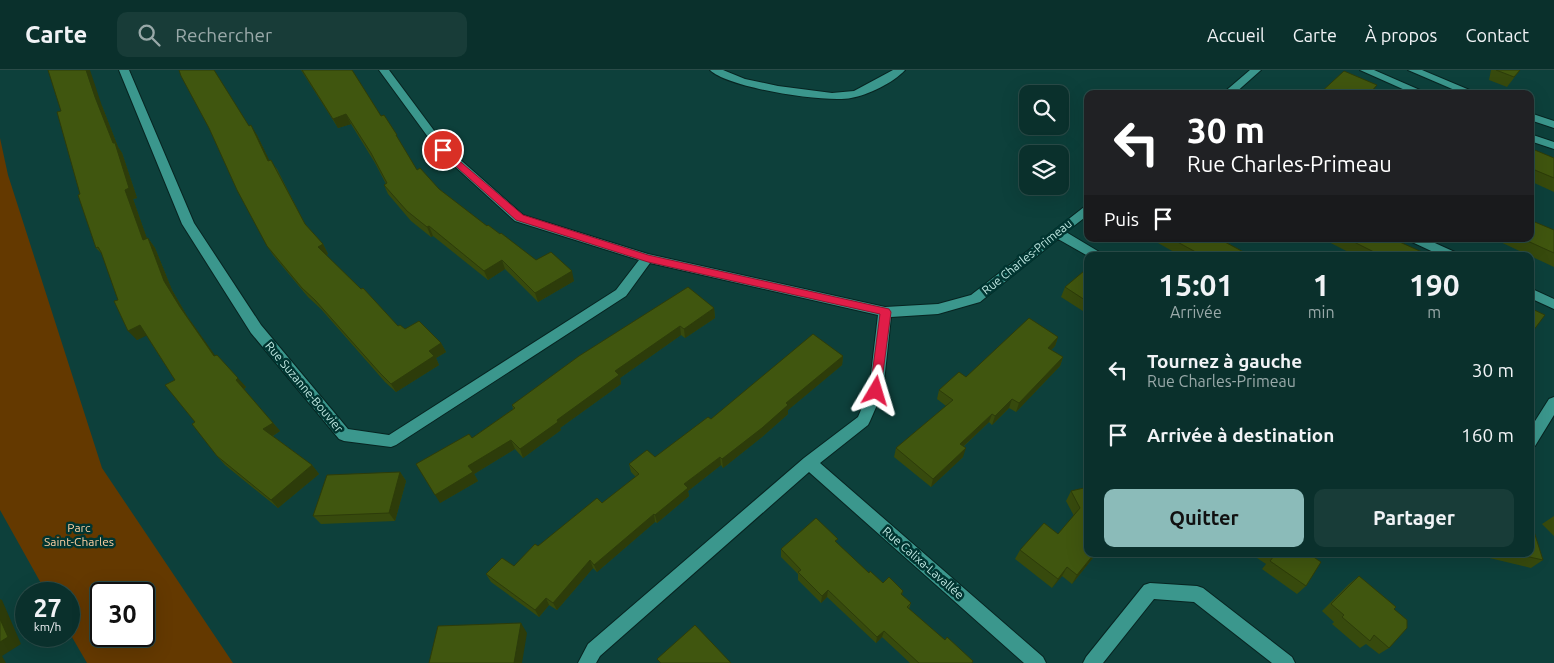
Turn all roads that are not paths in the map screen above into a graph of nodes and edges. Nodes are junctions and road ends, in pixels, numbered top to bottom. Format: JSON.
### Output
{"nodes":[{"id":1,"x":124,"y":70,"type":"edge"},
{"id":2,"x":384,"y":70,"type":"edge"},
{"id":3,"x":715,"y":70,"type":"edge"},
{"id":4,"x":900,"y":70,"type":"edge"},
{"id":5,"x":1256,"y":70,"type":"edge"},
{"id":6,"x":1366,"y":70,"type":"edge"},
{"id":7,"x":1413,"y":70,"type":"edge"},
{"id":8,"x":1232,"y":90,"type":"edge"},
{"id":9,"x":1414,"y":90,"type":"edge"},
{"id":10,"x":1464,"y":90,"type":"edge"},
{"id":11,"x":1534,"y":118,"type":"edge"},
{"id":12,"x":1554,"y":125,"type":"edge"},
{"id":13,"x":1534,"y":138,"type":"edge"},
{"id":14,"x":1554,"y":146,"type":"edge"},
{"id":15,"x":1084,"y":211,"type":"edge"},
{"id":16,"x":1058,"y":233,"type":"junction"},
{"id":17,"x":1423,"y":242,"type":"edge"},
{"id":18,"x":1090,"y":252,"type":"edge"},
{"id":19,"x":1444,"y":252,"type":"edge"},
{"id":20,"x":648,"y":258,"type":"junction"},
{"id":21,"x":1534,"y":295,"type":"edge"},
{"id":22,"x":1554,"y":304,"type":"edge"},
{"id":23,"x":885,"y":312,"type":"junction"},
{"id":24,"x":1554,"y":403,"type":"edge"},
{"id":25,"x":1534,"y":436,"type":"edge"},
{"id":26,"x":809,"y":463,"type":"junction"},
{"id":27,"x":587,"y":663,"type":"edge"},
{"id":28,"x":1037,"y":663,"type":"edge"},
{"id":29,"x":1092,"y":663,"type":"edge"},
{"id":30,"x":1286,"y":663,"type":"edge"}],
"edges":[{"from":1,"to":20,"type":"street","name":"Rue Suzanne-Bouvier"},
{"from":2,"to":20,"type":"street","name":"Rue Charles-Primeau"},
{"from":3,"to":4,"type":"street"},
{"from":5,"to":8,"type":"street"},
{"from":6,"to":9,"type":"street"},
{"from":7,"to":10,"type":"street"},
{"from":11,"to":12,"type":"street"},
{"from":13,"to":14,"type":"street"},
{"from":15,"to":16,"type":"street","name":"Rue Charles-Primeau"},
{"from":16,"to":18,"type":"street"},
{"from":16,"to":23,"type":"street","name":"Rue Charles-Primeau"},
{"from":17,"to":19,"type":"street"},
{"from":20,"to":23,"type":"street","name":"Rue Charles-Primeau"},
{"from":21,"to":22,"type":"street"},
{"from":23,"to":26,"type":"street"},
{"from":24,"to":25,"type":"street"},
{"from":26,"to":27,"type":"street"},
{"from":26,"to":28,"type":"street","name":"Rue Calixa-Lavallée"},
{"from":29,"to":30,"type":"street"}]}
